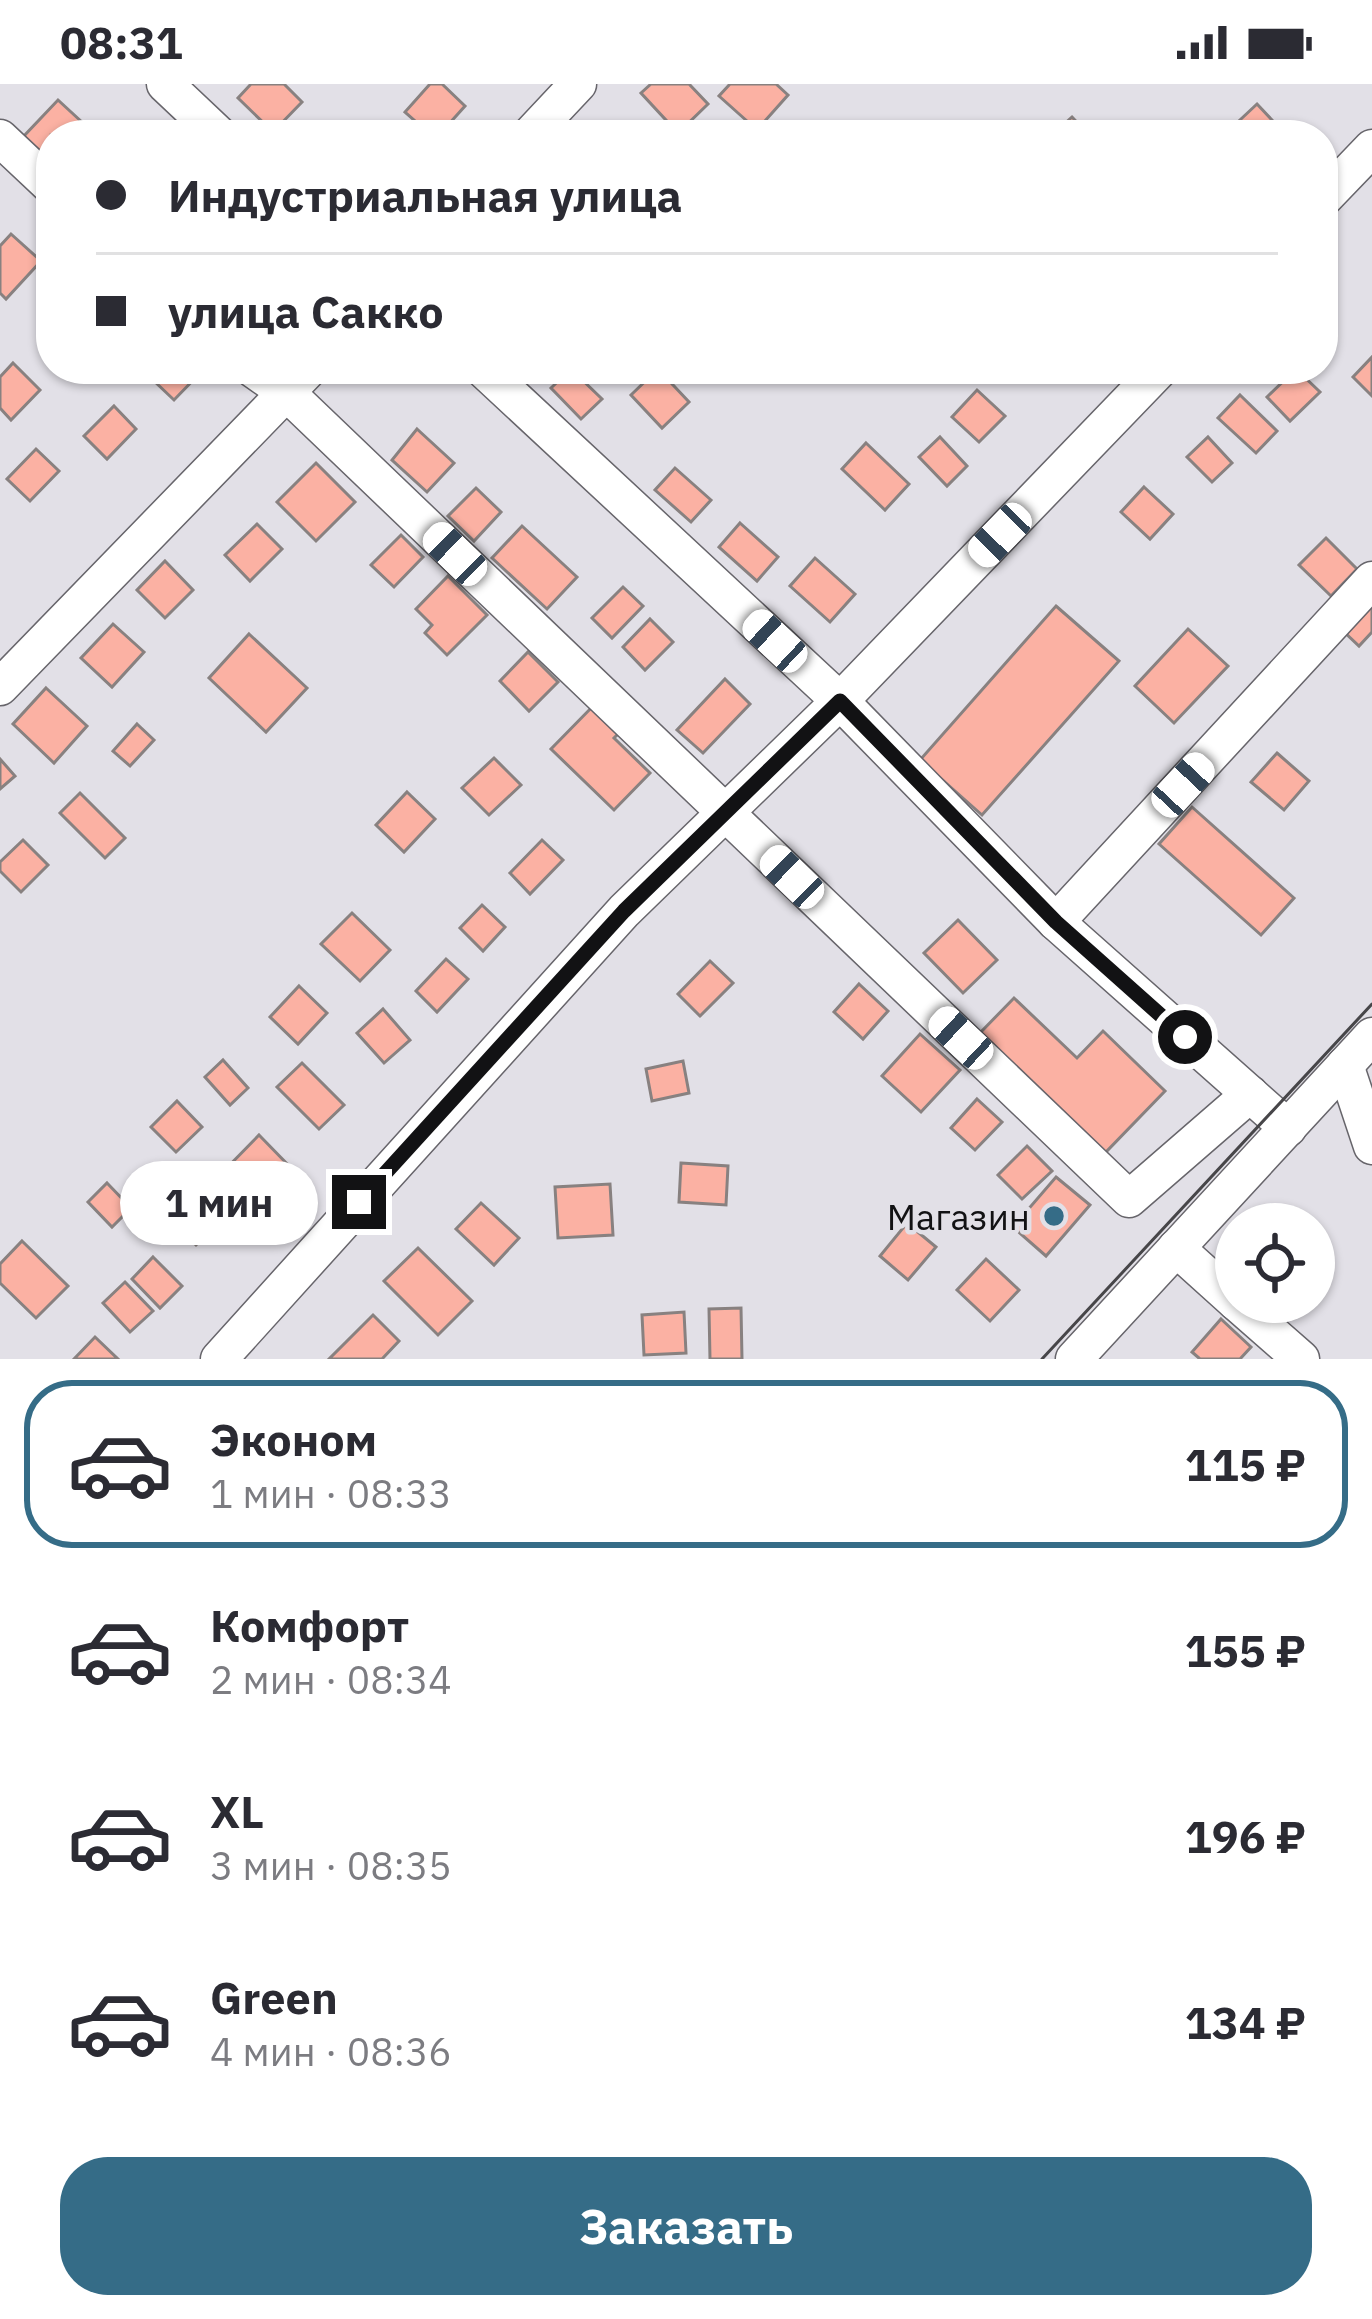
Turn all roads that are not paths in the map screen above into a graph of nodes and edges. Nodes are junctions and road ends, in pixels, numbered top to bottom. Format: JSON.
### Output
{"nodes":[{"id":1,"x":165,"y":84,"type":"edge"},
{"id":2,"x":578,"y":84,"type":"edge"},
{"id":3,"x":203,"y":120,"type":"edge"},
{"id":4,"x":544,"y":120,"type":"edge"},
{"id":5,"x":0,"y":138,"type":"edge"},
{"id":6,"x":1372,"y":148,"type":"edge"},
{"id":7,"x":36,"y":173,"type":"edge"},
{"id":8,"x":1338,"y":184,"type":"edge"},
{"id":9,"x":295,"y":384,"type":"edge"},
{"id":10,"x":301,"y":384,"type":"edge"},
{"id":11,"x":499,"y":384,"type":"edge"},
{"id":12,"x":1146,"y":384,"type":"edge"},
{"id":13,"x":1372,"y":580,"type":"edge"},
{"id":14,"x":0,"y":687,"type":"edge"},
{"id":15,"x":840,"y":701,"type":"junction"},
{"id":16,"x":725,"y":813,"type":"junction"},
{"id":17,"x":1056,"y":922,"type":"junction"},
{"id":18,"x":1372,"y":1036,"type":"edge"},
{"id":19,"x":1346,"y":1065,"type":"junction"},
{"id":20,"x":1250,"y":1094,"type":"junction"},
{"id":21,"x":1288,"y":1128,"type":"junction"},
{"id":22,"x":1372,"y":1147,"type":"edge"},
{"id":23,"x":1176,"y":1248,"type":"junction"},
{"id":24,"x":1215,"y":1283,"type":"edge"},
{"id":25,"x":1260,"y":1323,"type":"edge"},
{"id":26,"x":219,"y":1359,"type":"edge"},
{"id":27,"x":1074,"y":1359,"type":"edge"},
{"id":28,"x":1300,"y":1359,"type":"edge"}],
"edges":[{"from":1,"to":3,"type":"street"},
{"from":2,"to":4,"type":"street"},
{"from":5,"to":7,"type":"street"},
{"from":6,"to":8,"type":"street"},
{"from":9,"to":14,"type":"street"},
{"from":10,"to":16,"type":"street"},
{"from":11,"to":15,"type":"street"},
{"from":12,"to":15,"type":"street"},
{"from":13,"to":17,"type":"street"},
{"from":15,"to":16,"type":"street"},
{"from":15,"to":17,"type":"street"},
{"from":16,"to":20,"type":"street"},
{"from":16,"to":26,"type":"street"},
{"from":17,"to":20,"type":"street"},
{"from":18,"to":19,"type":"street"},
{"from":19,"to":21,"type":"street"},
{"from":19,"to":22,"type":"street"},
{"from":20,"to":21,"type":"street"},
{"from":21,"to":23,"type":"street"},
{"from":23,"to":24,"type":"street"},
{"from":23,"to":27,"type":"street"},
{"from":25,"to":28,"type":"street"}]}
